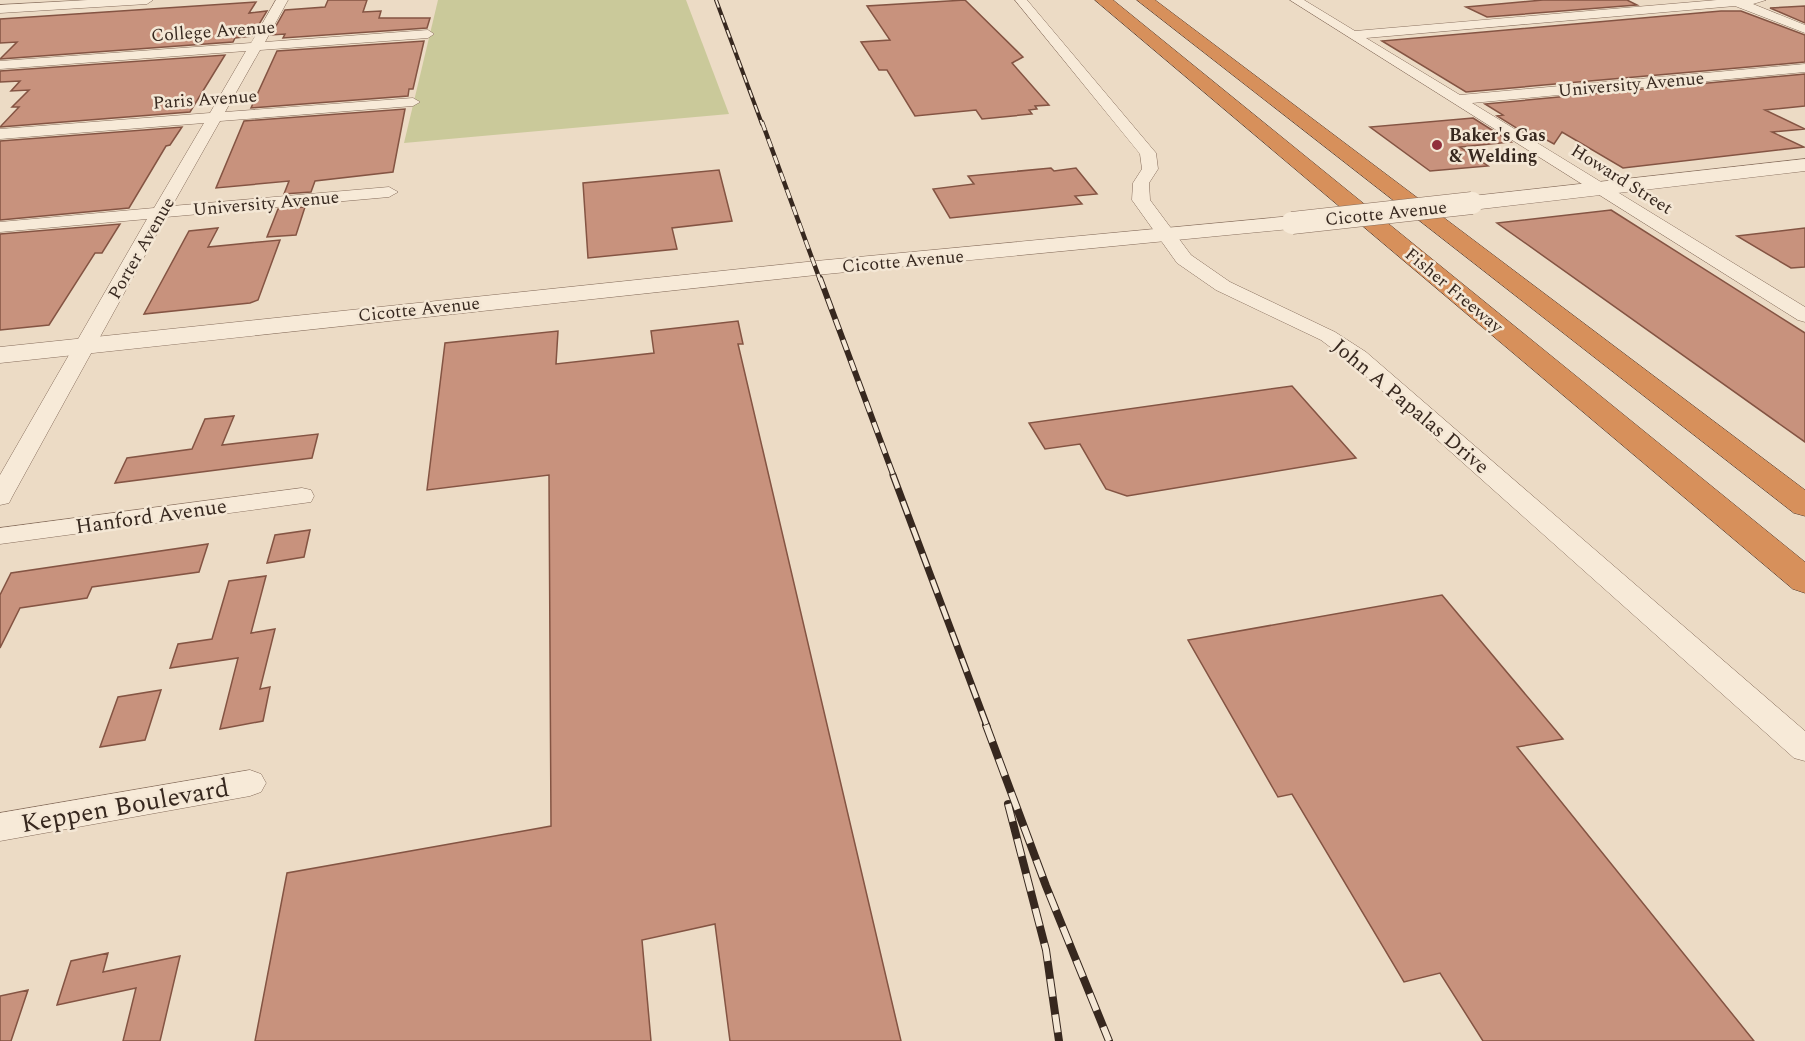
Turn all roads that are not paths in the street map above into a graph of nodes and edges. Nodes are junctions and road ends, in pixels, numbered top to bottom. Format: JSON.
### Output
{"nodes":[{"id":1,"x":147,"y":0,"type":"edge"},
{"id":2,"x":282,"y":0,"type":"edge"},
{"id":3,"x":1021,"y":0,"type":"edge"},
{"id":4,"x":1103,"y":0,"type":"edge"},
{"id":5,"x":1145,"y":0,"type":"edge"},
{"id":6,"x":1296,"y":0,"type":"edge"},
{"id":7,"x":1760,"y":0,"type":"edge"},
{"id":8,"x":1733,"y":1,"type":"edge"},
{"id":9,"x":0,"y":9,"type":"edge"},
{"id":10,"x":1805,"y":29,"type":"edge"},
{"id":11,"x":428,"y":34,"type":"dead end"},
{"id":12,"x":1351,"y":35,"type":"junction"},
{"id":13,"x":256,"y":46,"type":"junction"},
{"id":14,"x":0,"y":64,"type":"edge"},
{"id":15,"x":1805,"y":68,"type":"edge"},
{"id":16,"x":1457,"y":100,"type":"junction"},
{"id":17,"x":413,"y":102,"type":"dead end"},
{"id":18,"x":216,"y":117,"type":"junction"},
{"id":19,"x":0,"y":134,"type":"edge"},
{"id":20,"x":1805,"y":165,"type":"edge"},
{"id":21,"x":1600,"y":188,"type":"junction"},
{"id":22,"x":389,"y":192,"type":"dead end"},
{"id":23,"x":162,"y":213,"type":"junction"},
{"id":24,"x":0,"y":227,"type":"edge"},
{"id":25,"x":1167,"y":236,"type":"junction"},
{"id":26,"x":1805,"y":316,"type":"edge"},
{"id":27,"x":84,"y":345,"type":"junction"},
{"id":28,"x":0,"y":355,"type":"edge"},
{"id":29,"x":302,"y":496,"type":"dead end"},
{"id":30,"x":0,"y":497,"type":"edge"},
{"id":31,"x":1805,"y":506,"type":"edge"},
{"id":32,"x":0,"y":536,"type":"edge"},
{"id":33,"x":1805,"y":581,"type":"edge"},
{"id":34,"x":1805,"y":749,"type":"edge"},
{"id":35,"x":250,"y":783,"type":"dead end"},
{"id":36,"x":0,"y":827,"type":"edge"}],
"edges":[{"from":1,"to":9,"type":"street"},
{"from":2,"to":13,"type":"street","name":"Porter Avenue"},
{"from":3,"to":25,"type":"street","name":"John A Papalas Drive"},
{"from":4,"to":33,"type":"highway","name":"Fisher Freeway"},
{"from":5,"to":31,"type":"highway","name":"Fisher Freeway"},
{"from":6,"to":12,"type":"street","name":"Howard Street"},
{"from":7,"to":8,"type":"street"},
{"from":8,"to":10,"type":"street"},
{"from":8,"to":12,"type":"street"},
{"from":11,"to":13,"type":"street","name":"College Avenue"},
{"from":12,"to":16,"type":"street","name":"Howard Street"},
{"from":13,"to":14,"type":"street","name":"College Avenue"},
{"from":13,"to":18,"type":"street","name":"Porter Avenue"},
{"from":15,"to":16,"type":"street","name":"University Avenue"},
{"from":16,"to":21,"type":"street","name":"Howard Street"},
{"from":17,"to":18,"type":"street","name":"Paris Avenue"},
{"from":18,"to":19,"type":"street","name":"Paris Avenue"},
{"from":18,"to":23,"type":"street","name":"Porter Avenue"},
{"from":20,"to":21,"type":"street","name":"Cicotte Avenue"},
{"from":21,"to":25,"type":"street","name":"Cicotte Avenue","bridge":true},
{"from":21,"to":26,"type":"street","name":"Howard Street"},
{"from":22,"to":23,"type":"street","name":"University Avenue"},
{"from":23,"to":24,"type":"street","name":"University Avenue"},
{"from":23,"to":27,"type":"street","name":"Porter Avenue"},
{"from":25,"to":27,"type":"street","name":"Cicotte Avenue"},
{"from":25,"to":34,"type":"street","name":"John A Papalas Drive"},
{"from":27,"to":28,"type":"street","name":"Cicotte Avenue"},
{"from":27,"to":30,"type":"street","name":"Porter Avenue"},
{"from":29,"to":32,"type":"street","name":"Hanford Avenue"},
{"from":35,"to":36,"type":"street","name":"Keppen Boulevard"}]}
